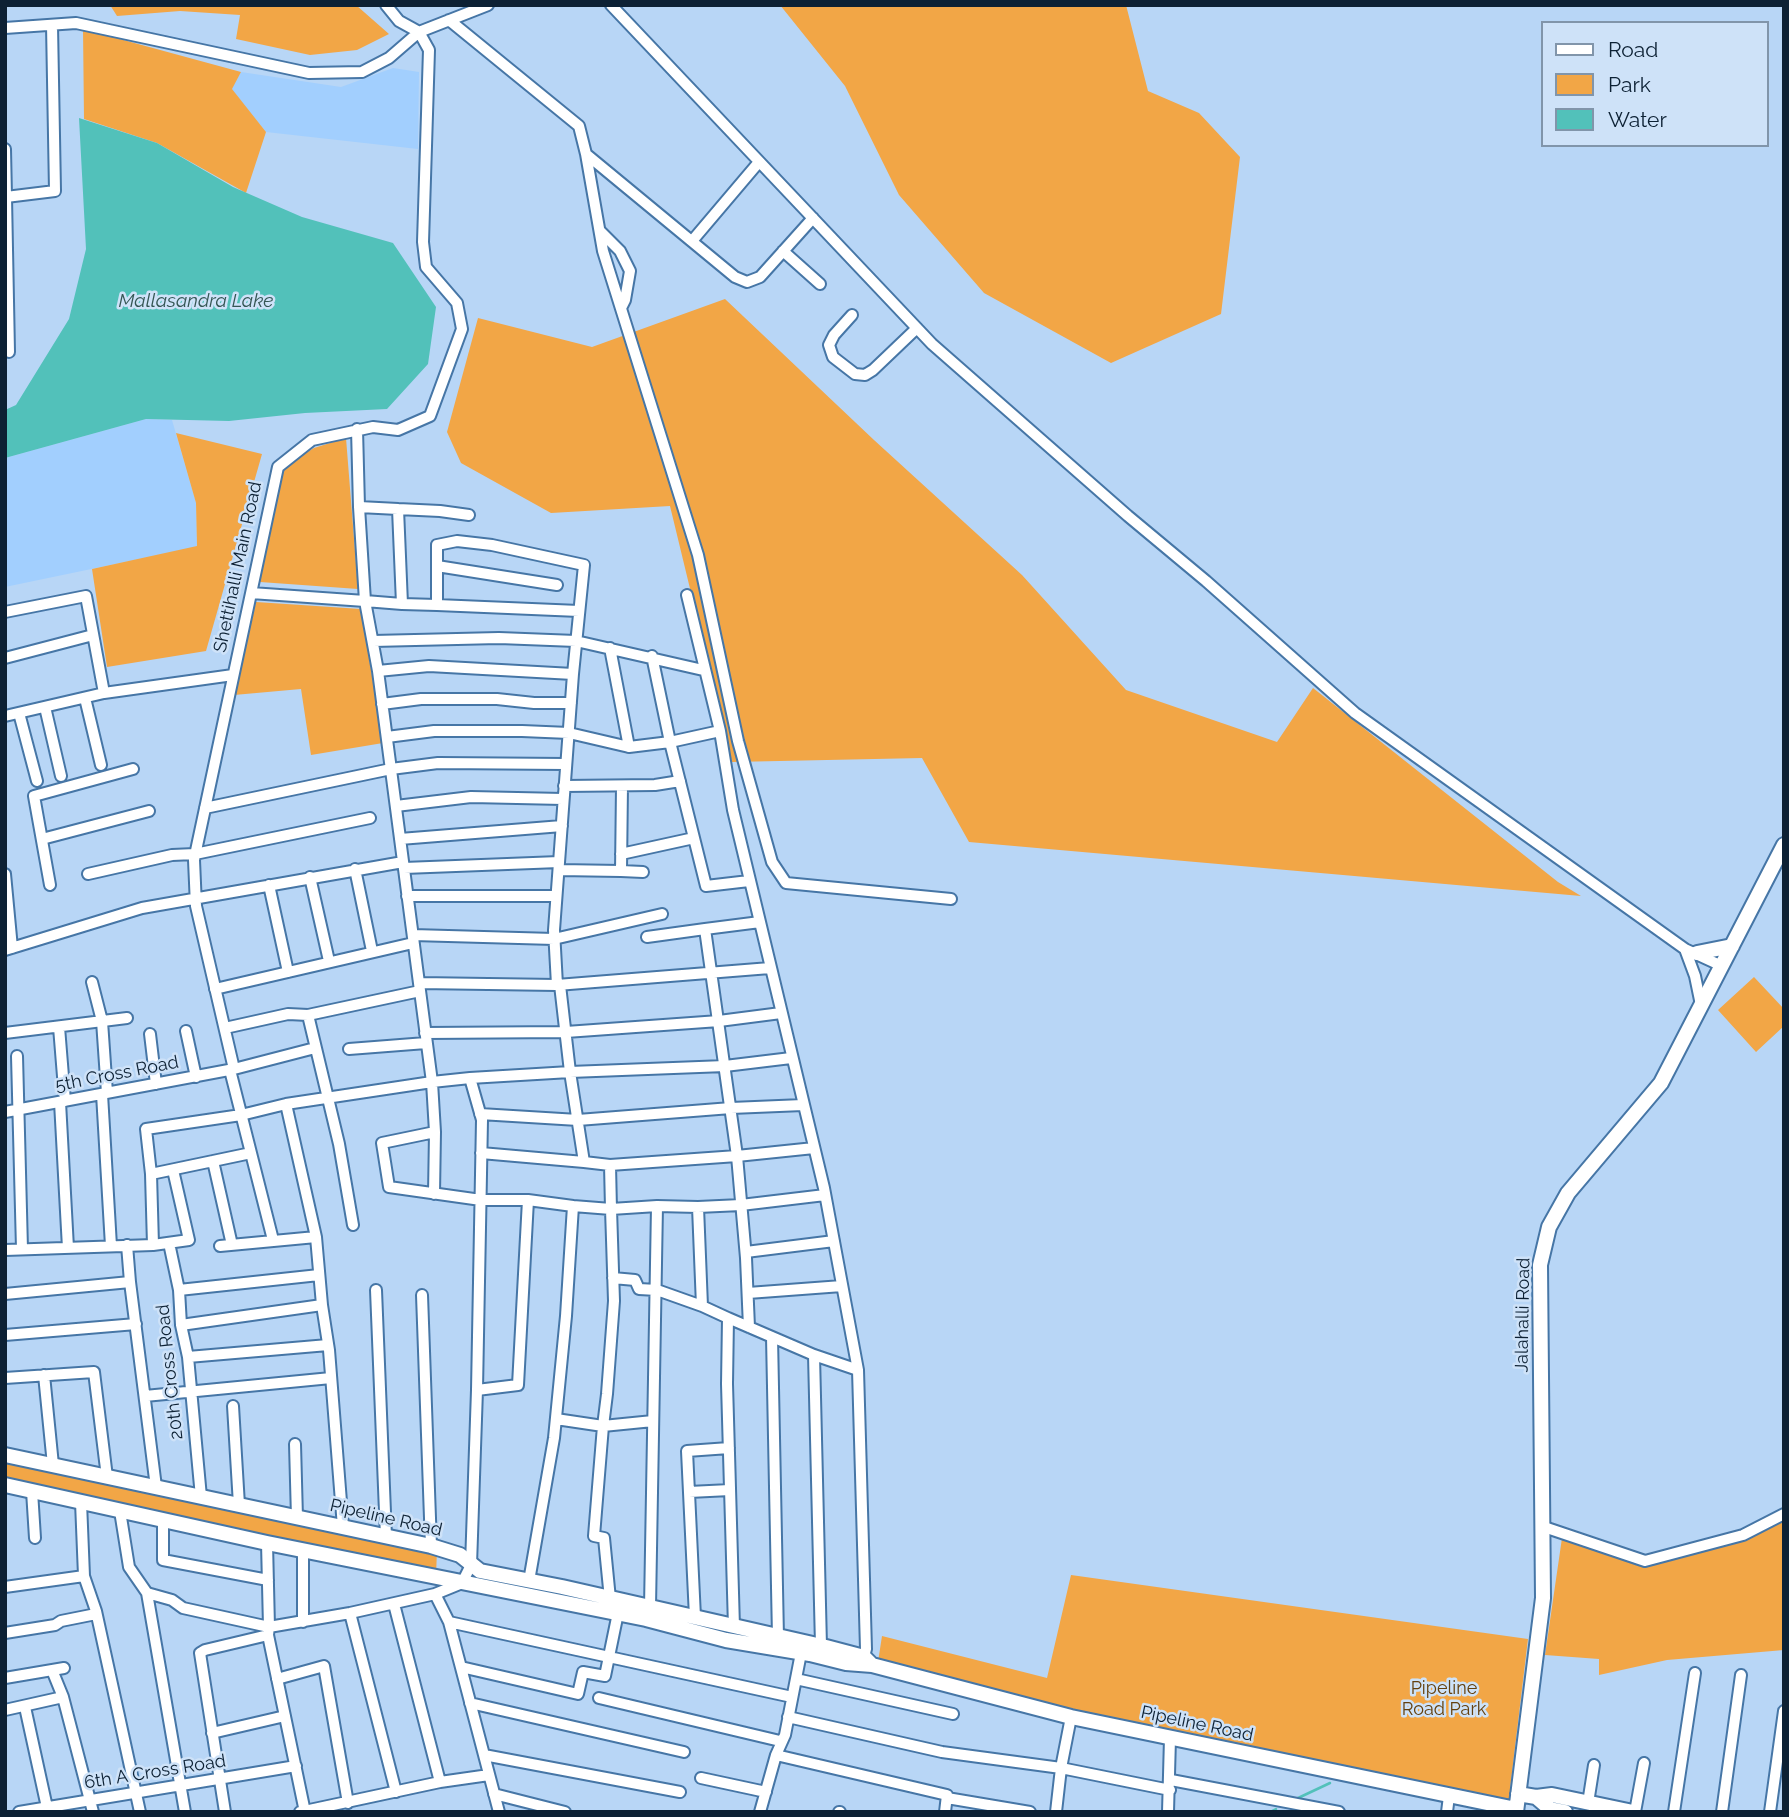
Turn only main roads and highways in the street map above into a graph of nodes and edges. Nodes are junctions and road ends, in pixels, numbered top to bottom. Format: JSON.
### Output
{"nodes":[{"id":1,"x":1784,"y":845,"type":"edge"},
{"id":2,"x":1732,"y":946,"type":"junction"},
{"id":3,"x":1690,"y":951,"type":"road end"},
{"id":4,"x":5,"y":1455,"type":"edge"},
{"id":5,"x":5,"y":1485,"type":"edge"},
{"id":6,"x":616,"y":1605,"type":"junction"},
{"id":7,"x":866,"y":1662,"type":"junction"},
{"id":8,"x":1518,"y":1794,"type":"junction"},
{"id":9,"x":1536,"y":1797,"type":"junction"},
{"id":10,"x":1516,"y":1811,"type":"edge"},
{"id":11,"x":1565,"y":1812,"type":"edge"},
{"id":12,"x":1634,"y":1812,"type":"edge"}],
"edges":[{"from":1,"to":2,"type":"main road","name":"Jalahalli Road"},
{"from":2,"to":3,"type":"main road"},
{"from":2,"to":8,"type":"main road","name":"Jalahalli Road"},
{"from":4,"to":6,"type":"main road","name":"Pipeline Road"},
{"from":5,"to":6,"type":"main road","name":"Pipeline Road"},
{"from":6,"to":7,"type":"main road","name":"Pipeline Road"},
{"from":6,"to":7,"type":"main road","name":"Pipeline Road"},
{"from":7,"to":10,"type":"main road","name":"Pipeline Road"},
{"from":8,"to":9,"type":"main road"},
{"from":8,"to":10,"type":"main road","name":"Jalahalli Road"},
{"from":9,"to":11,"type":"main road"},
{"from":9,"to":12,"type":"main road"}]}
